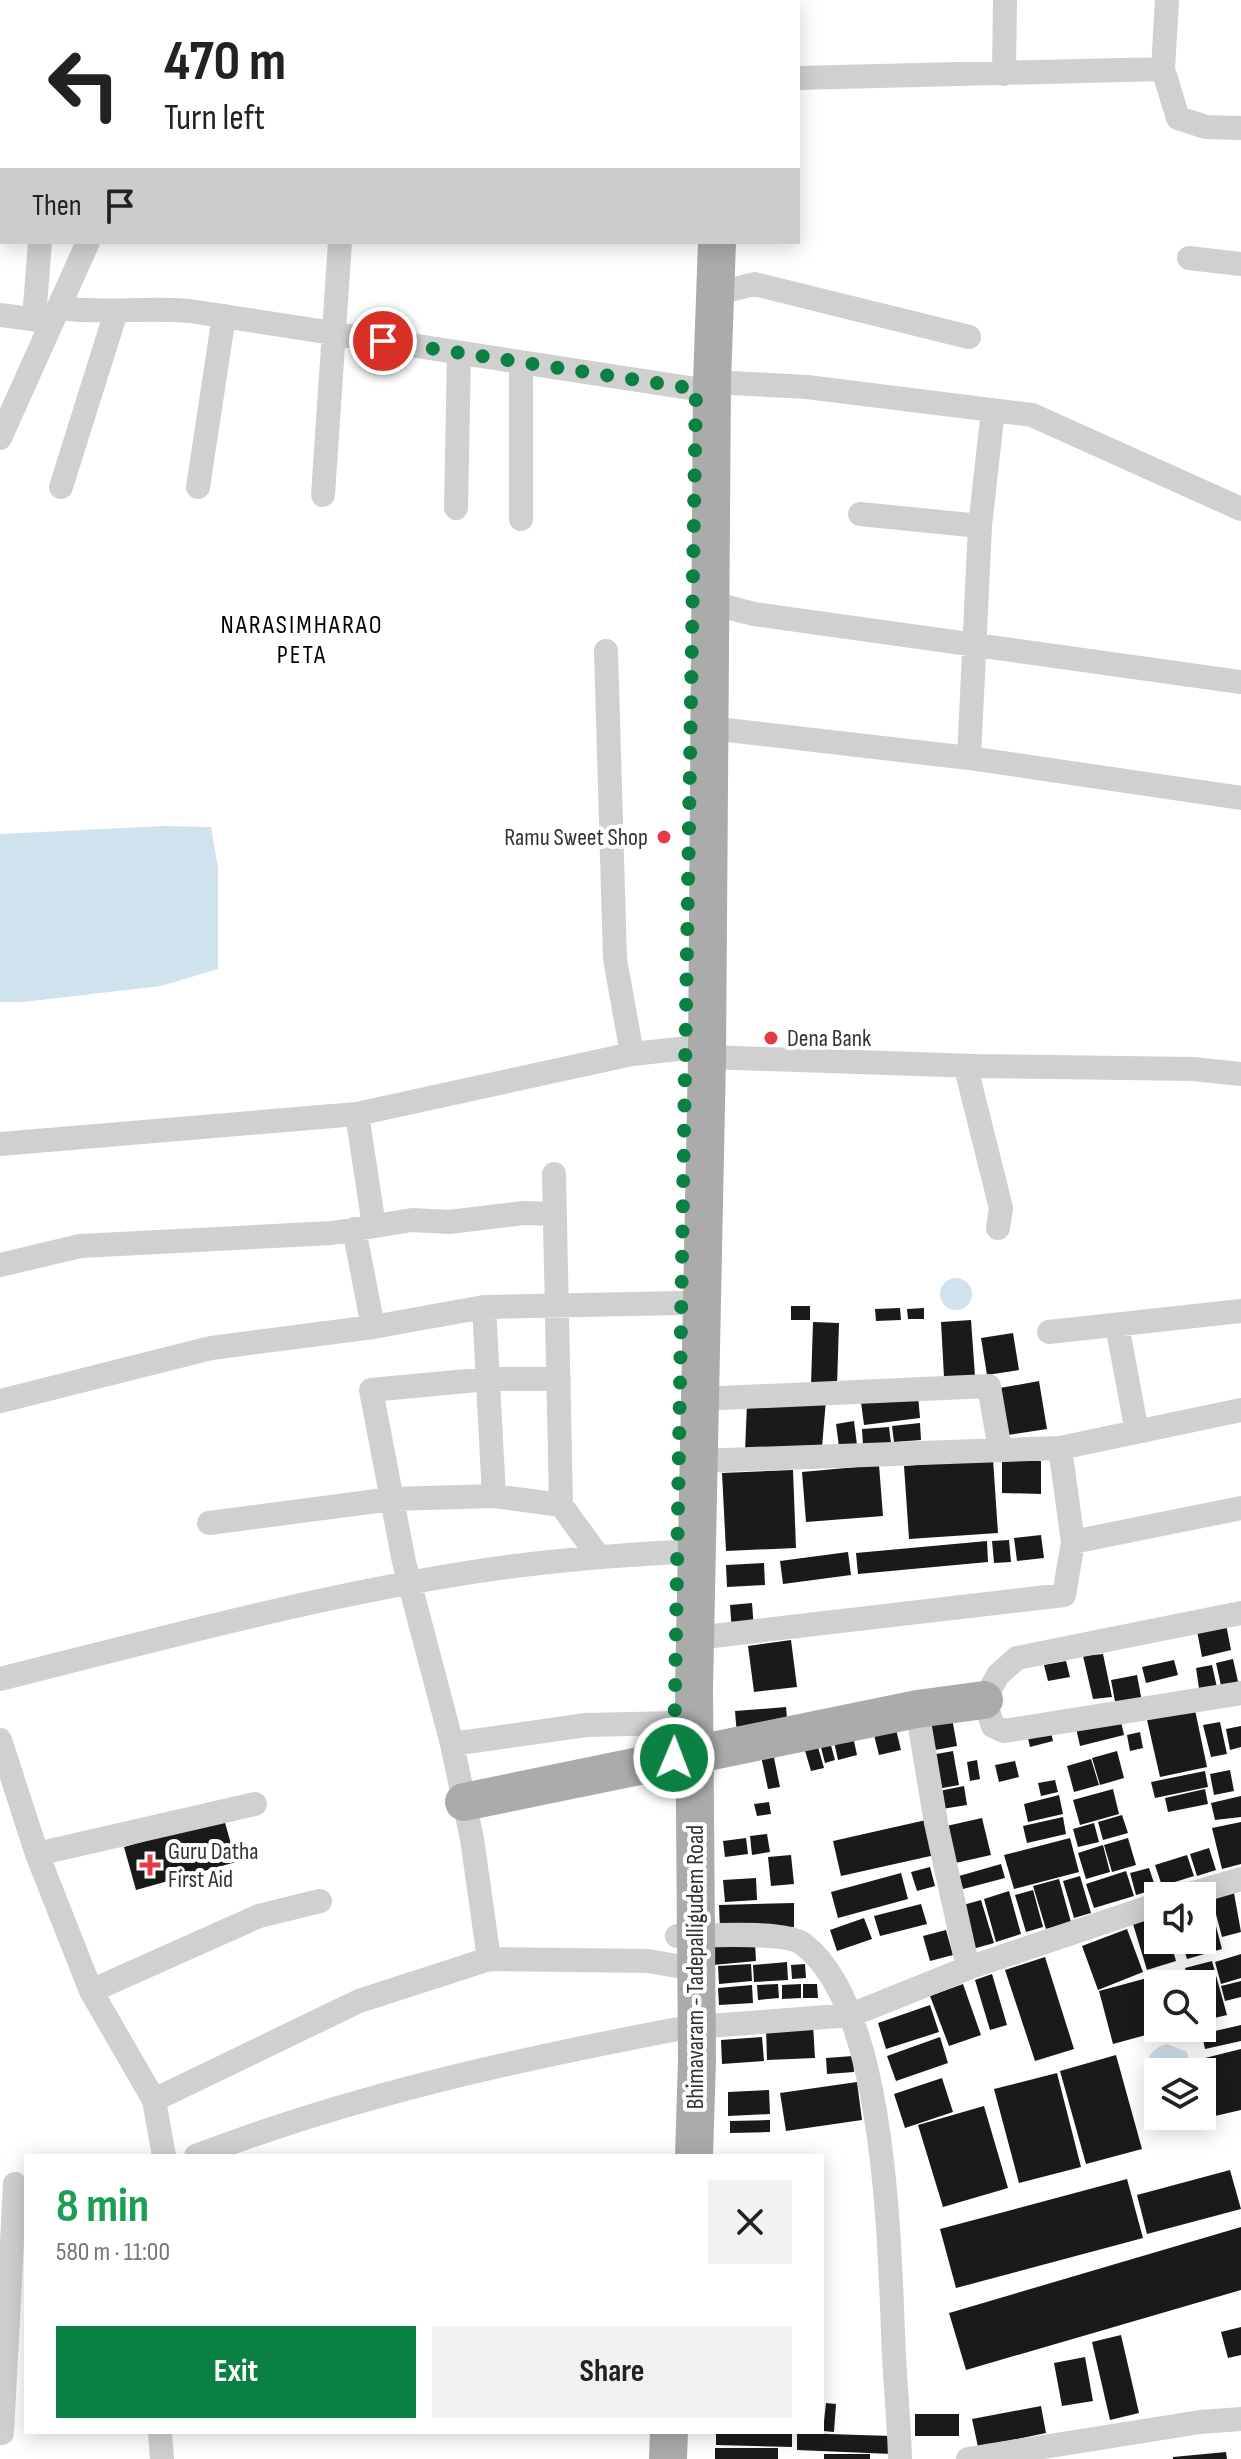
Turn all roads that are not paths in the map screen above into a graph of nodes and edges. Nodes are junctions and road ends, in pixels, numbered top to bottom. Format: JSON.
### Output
{"nodes":[{"id":1,"x":1005,"y":0,"type":"edge"},
{"id":2,"x":1167,"y":0,"type":"edge"},
{"id":3,"x":1163,"y":69,"type":"junction"},
{"id":4,"x":1004,"y":74,"type":"junction"},
{"id":5,"x":800,"y":78,"type":"edge"},
{"id":6,"x":1241,"y":128,"type":"edge"},
{"id":7,"x":40,"y":244,"type":"edge"},
{"id":8,"x":87,"y":244,"type":"edge"},
{"id":9,"x":340,"y":244,"type":"edge"},
{"id":10,"x":699,"y":244,"type":"edge"},
{"id":11,"x":717,"y":244,"type":"edge"},
{"id":12,"x":1189,"y":258,"type":"dead end"},
{"id":13,"x":1241,"y":264,"type":"edge"},
{"id":14,"x":715,"y":294,"type":"junction"},
{"id":15,"x":116,"y":312,"type":"junction"},
{"id":16,"x":0,"y":315,"type":"edge"},
{"id":17,"x":48,"y":316,"type":"junction"},
{"id":18,"x":224,"y":316,"type":"junction"},
{"id":19,"x":333,"y":333,"type":"junction"},
{"id":20,"x":969,"y":337,"type":"dead end"},
{"id":21,"x":459,"y":353,"type":"junction"},
{"id":22,"x":521,"y":363,"type":"junction"},
{"id":23,"x":704,"y":386,"type":"junction"},
{"id":24,"x":993,"y":410,"type":"junction"},
{"id":25,"x":0,"y":438,"type":"edge"},
{"id":26,"x":61,"y":487,"type":"dead end"},
{"id":27,"x":198,"y":487,"type":"dead end"},
{"id":28,"x":323,"y":495,"type":"dead end"},
{"id":29,"x":456,"y":508,"type":"dead end"},
{"id":30,"x":1241,"y":509,"type":"edge"},
{"id":31,"x":860,"y":514,"type":"dead end"},
{"id":32,"x":521,"y":519,"type":"dead end"},
{"id":33,"x":980,"y":526,"type":"junction"},
{"id":34,"x":711,"y":603,"type":"junction"},
{"id":35,"x":975,"y":643,"type":"junction"},
{"id":36,"x":606,"y":651,"type":"dead end"},
{"id":37,"x":1241,"y":680,"type":"edge"},
{"id":38,"x":710,"y":728,"type":"junction"},
{"id":39,"x":969,"y":758,"type":"junction"},
{"id":40,"x":1241,"y":798,"type":"edge"},
{"id":41,"x":698,"y":1053,"type":"junction"},
{"id":42,"x":632,"y":1054,"type":"junction"},
{"id":43,"x":975,"y":1066,"type":"junction"},
{"id":44,"x":1241,"y":1074,"type":"edge"},
{"id":45,"x":357,"y":1114,"type":"junction"},
{"id":46,"x":0,"y":1144,"type":"edge"},
{"id":47,"x":554,"y":1174,"type":"dead end"},
{"id":48,"x":555,"y":1214,"type":"junction"},
{"id":49,"x":364,"y":1228,"type":"junction"},
{"id":50,"x":998,"y":1228,"type":"dead end"},
{"id":51,"x":0,"y":1265,"type":"edge"},
{"id":52,"x":681,"y":1303,"type":"junction"},
{"id":53,"x":557,"y":1305,"type":"junction"},
{"id":54,"x":484,"y":1307,"type":"junction"},
{"id":55,"x":1241,"y":1311,"type":"edge"},
{"id":56,"x":1117,"y":1325,"type":"junction"},
{"id":57,"x":373,"y":1327,"type":"junction"},
{"id":58,"x":1049,"y":1332,"type":"dead end"},
{"id":59,"x":488,"y":1379,"type":"junction"},
{"id":60,"x":559,"y":1379,"type":"junction"},
{"id":61,"x":698,"y":1399,"type":"junction"},
{"id":62,"x":0,"y":1401,"type":"edge"},
{"id":63,"x":1241,"y":1410,"type":"edge"},
{"id":64,"x":1137,"y":1432,"type":"junction"},
{"id":65,"x":1060,"y":1448,"type":"junction"},
{"id":66,"x":1000,"y":1450,"type":"junction"},
{"id":67,"x":697,"y":1461,"type":"junction"},
{"id":68,"x":494,"y":1496,"type":"junction"},
{"id":69,"x":392,"y":1499,"type":"junction"},
{"id":70,"x":561,"y":1505,"type":"junction"},
{"id":71,"x":1241,"y":1508,"type":"edge"},
{"id":72,"x":209,"y":1523,"type":"dead end"},
{"id":73,"x":1073,"y":1542,"type":"junction"},
{"id":74,"x":677,"y":1552,"type":"junction"},
{"id":75,"x":599,"y":1557,"type":"junction"},
{"id":76,"x":410,"y":1584,"type":"junction"},
{"id":77,"x":1241,"y":1613,"type":"edge"},
{"id":78,"x":696,"y":1638,"type":"junction"},
{"id":79,"x":0,"y":1679,"type":"edge"},
{"id":80,"x":1241,"y":1693,"type":"edge"},
{"id":81,"x":984,"y":1700,"type":"junction"},
{"id":82,"x":917,"y":1709,"type":"junction"},
{"id":83,"x":682,"y":1724,"type":"junction"},
{"id":84,"x":0,"y":1740,"type":"edge"},
{"id":85,"x":452,"y":1744,"type":"junction"},
{"id":86,"x":464,"y":1802,"type":"junction"},
{"id":87,"x":255,"y":1804,"type":"dead end"},
{"id":88,"x":37,"y":1854,"type":"junction"},
{"id":89,"x":1241,"y":1879,"type":"edge"},
{"id":90,"x":1216,"y":1886,"type":"edge"},
{"id":91,"x":320,"y":1901,"type":"dead end"},
{"id":92,"x":1144,"y":1909,"type":"edge"},
{"id":93,"x":683,"y":1946,"type":"junction"},
{"id":94,"x":489,"y":1959,"type":"junction"},
{"id":95,"x":968,"y":1968,"type":"junction"},
{"id":96,"x":91,"y":1991,"type":"junction"},
{"id":97,"x":851,"y":2015,"type":"junction"},
{"id":98,"x":688,"y":2028,"type":"junction"},
{"id":99,"x":154,"y":2100,"type":"junction"},
{"id":100,"x":164,"y":2154,"type":"edge"},
{"id":101,"x":201,"y":2154,"type":"edge"},
{"id":102,"x":675,"y":2154,"type":"edge"},
{"id":103,"x":694,"y":2154,"type":"edge"},
{"id":104,"x":14,"y":2184,"type":"edge"},
{"id":105,"x":1241,"y":2419,"type":"edge"},
{"id":106,"x":2,"y":2433,"type":"dead end"},
{"id":107,"x":160,"y":2434,"type":"edge"},
{"id":108,"x":669,"y":2434,"type":"edge"},
{"id":109,"x":688,"y":2434,"type":"edge"},
{"id":110,"x":162,"y":2459,"type":"edge"},
{"id":111,"x":668,"y":2459,"type":"edge"},
{"id":112,"x":687,"y":2459,"type":"edge"},
{"id":113,"x":900,"y":2459,"type":"edge"},
{"id":114,"x":968,"y":2459,"type":"edge"}],
"edges":[{"from":1,"to":4,"type":"street"},
{"from":2,"to":3,"type":"street"},
{"from":3,"to":4,"type":"street"},
{"from":3,"to":6,"type":"street"},
{"from":4,"to":5,"type":"street"},
{"from":7,"to":17,"type":"street"},
{"from":8,"to":17,"type":"street"},
{"from":9,"to":19,"type":"street"},
{"from":10,"to":23,"type":"main road"},
{"from":11,"to":14,"type":"main road"},
{"from":12,"to":13,"type":"street"},
{"from":14,"to":20,"type":"street"},
{"from":14,"to":23,"type":"main road"},
{"from":15,"to":17,"type":"street"},
{"from":15,"to":18,"type":"street"},
{"from":15,"to":26,"type":"street"},
{"from":16,"to":17,"type":"street"},
{"from":17,"to":25,"type":"street"},
{"from":18,"to":19,"type":"street"},
{"from":18,"to":27,"type":"street"},
{"from":19,"to":21,"type":"street"},
{"from":19,"to":28,"type":"street"},
{"from":21,"to":22,"type":"street"},
{"from":21,"to":29,"type":"street"},
{"from":22,"to":23,"type":"street"},
{"from":22,"to":32,"type":"street"},
{"from":23,"to":24,"type":"street"},
{"from":23,"to":34,"type":"main road"},
{"from":23,"to":41,"type":"main road"},
{"from":24,"to":30,"type":"street"},
{"from":24,"to":33,"type":"street"},
{"from":31,"to":33,"type":"street"},
{"from":33,"to":35,"type":"street"},
{"from":34,"to":35,"type":"street"},
{"from":34,"to":38,"type":"main road"},
{"from":35,"to":37,"type":"street"},
{"from":35,"to":39,"type":"street"},
{"from":36,"to":42,"type":"street"},
{"from":38,"to":39,"type":"street"},
{"from":38,"to":41,"type":"main road"},
{"from":39,"to":40,"type":"street"},
{"from":41,"to":42,"type":"street"},
{"from":41,"to":43,"type":"street"},
{"from":41,"to":52,"type":"main road"},
{"from":41,"to":61,"type":"main road"},
{"from":42,"to":45,"type":"street"},
{"from":43,"to":44,"type":"street"},
{"from":43,"to":50,"type":"street"},
{"from":45,"to":46,"type":"street"},
{"from":45,"to":49,"type":"street"},
{"from":47,"to":48,"type":"street"},
{"from":48,"to":49,"type":"street"},
{"from":48,"to":53,"type":"street"},
{"from":49,"to":51,"type":"street"},
{"from":49,"to":57,"type":"street"},
{"from":52,"to":53,"type":"street"},
{"from":52,"to":74,"type":"main road"},
{"from":53,"to":54,"type":"street"},
{"from":53,"to":60,"type":"street"},
{"from":54,"to":57,"type":"street"},
{"from":54,"to":59,"type":"street"},
{"from":55,"to":56,"type":"street"},
{"from":56,"to":58,"type":"street"},
{"from":56,"to":64,"type":"street"},
{"from":57,"to":62,"type":"street"},
{"from":59,"to":60,"type":"street"},
{"from":59,"to":68,"type":"street"},
{"from":59,"to":69,"type":"street"},
{"from":60,"to":70,"type":"street"},
{"from":61,"to":66,"type":"street"},
{"from":61,"to":67,"type":"main road"},
{"from":63,"to":64,"type":"street"},
{"from":64,"to":65,"type":"street"},
{"from":65,"to":66,"type":"street"},
{"from":65,"to":73,"type":"street"},
{"from":66,"to":67,"type":"street"},
{"from":67,"to":78,"type":"main road"},
{"from":68,"to":69,"type":"street"},
{"from":68,"to":70,"type":"street"},
{"from":69,"to":72,"type":"street"},
{"from":69,"to":76,"type":"street"},
{"from":70,"to":75,"type":"street"},
{"from":71,"to":73,"type":"street"},
{"from":73,"to":78,"type":"street"},
{"from":74,"to":75,"type":"street"},
{"from":74,"to":83,"type":"main road"},
{"from":75,"to":76,"type":"street"},
{"from":76,"to":79,"type":"street"},
{"from":76,"to":85,"type":"street"},
{"from":77,"to":81,"type":"street"},
{"from":78,"to":83,"type":"main road"},
{"from":80,"to":81,"type":"street"},
{"from":81,"to":82,"type":"main road"},
{"from":82,"to":83,"type":"main road"},
{"from":82,"to":95,"type":"street"},
{"from":83,"to":85,"type":"street"},
{"from":83,"to":86,"type":"main road"},
{"from":83,"to":93,"type":"main road","name":"Bhimavaram - Tadepalligudem Road"},
{"from":84,"to":88,"type":"street"},
{"from":85,"to":86,"type":"street"},
{"from":86,"to":94,"type":"street"},
{"from":87,"to":88,"type":"street"},
{"from":88,"to":96,"type":"street"},
{"from":89,"to":90,"type":"street"},
{"from":91,"to":96,"type":"street"},
{"from":92,"to":95,"type":"street"},
{"from":93,"to":94,"type":"street"},
{"from":93,"to":97,"type":"street"},
{"from":93,"to":98,"type":"main road","name":"Bhimavaram - Tadepalligudem Road"},
{"from":94,"to":99,"type":"street"},
{"from":95,"to":97,"type":"street"},
{"from":96,"to":99,"type":"street"},
{"from":97,"to":98,"type":"street"},
{"from":97,"to":113,"type":"street"},
{"from":98,"to":101,"type":"street"},
{"from":98,"to":102,"type":"main road"},
{"from":98,"to":103,"type":"main road","name":"Bhimavaram - Tadepalligudem Road"},
{"from":99,"to":100,"type":"street"},
{"from":104,"to":106,"type":"street"},
{"from":105,"to":114,"type":"street"},
{"from":107,"to":110,"type":"street"},
{"from":108,"to":111,"type":"main road"},
{"from":109,"to":112,"type":"main road"}]}
